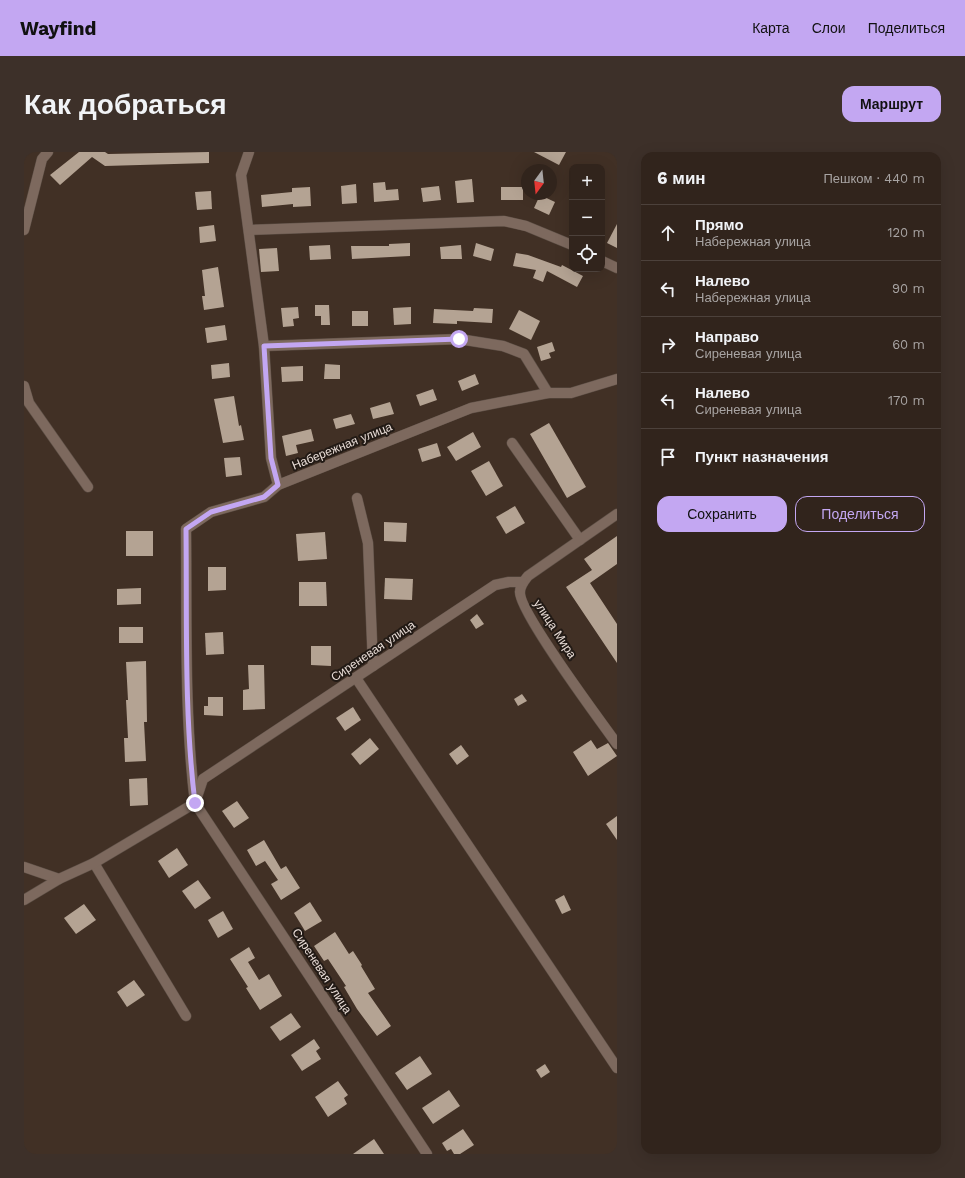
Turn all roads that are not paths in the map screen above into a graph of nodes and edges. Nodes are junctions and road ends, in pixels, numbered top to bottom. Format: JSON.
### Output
{"nodes":[{"id":1,"x":48,"y":152,"type":"edge"},
{"id":2,"x":249,"y":152,"type":"edge"},
{"id":3,"x":24,"y":230,"type":"edge"},
{"id":4,"x":249,"y":230,"type":"junction"},
{"id":5,"x":569,"y":245,"type":"edge"},
{"id":6,"x":605,"y":262,"type":"edge"},
{"id":7,"x":617,"y":268,"type":"edge"},
{"id":8,"x":264,"y":346,"type":"junction"},
{"id":9,"x":617,"y":379,"type":"edge"},
{"id":10,"x":24,"y":386,"type":"edge"},
{"id":11,"x":548,"y":393,"type":"junction"},
{"id":12,"x":26,"y":402,"type":"edge"},
{"id":13,"x":512,"y":443,"type":"dead end"},
{"id":14,"x":278,"y":485,"type":"junction"},
{"id":15,"x":88,"y":487,"type":"dead end"},
{"id":16,"x":357,"y":498,"type":"dead end"},
{"id":17,"x":617,"y":514,"type":"edge"},
{"id":18,"x":580,"y":540,"type":"junction"},
{"id":19,"x":523,"y":582,"type":"junction"},
{"id":20,"x":373,"y":666,"type":"junction"},
{"id":21,"x":356,"y":678,"type":"junction"},
{"id":22,"x":617,"y":744,"type":"edge"},
{"id":23,"x":195,"y":803,"type":"junction"},
{"id":24,"x":94,"y":863,"type":"junction"},
{"id":25,"x":24,"y":867,"type":"edge"},
{"id":26,"x":59,"y":879,"type":"junction"},
{"id":27,"x":24,"y":900,"type":"edge"},
{"id":28,"x":186,"y":1016,"type":"dead end"},
{"id":29,"x":617,"y":1068,"type":"edge"},
{"id":30,"x":427,"y":1154,"type":"edge"}],
"edges":[{"from":1,"to":3,"type":"street"},
{"from":2,"to":4,"type":"street","name":"Набережная улица"},
{"from":4,"to":5,"type":"street"},
{"from":4,"to":8,"type":"street","name":"Набережная улица"},
{"from":6,"to":7,"type":"street"},
{"from":8,"to":11,"type":"street"},
{"from":8,"to":14,"type":"street","name":"Набережная улица"},
{"from":9,"to":11,"type":"street","name":"Набережная улица"},
{"from":10,"to":12,"type":"street"},
{"from":11,"to":14,"type":"street","name":"Набережная улица"},
{"from":12,"to":15,"type":"street"},
{"from":13,"to":18,"type":"street"},
{"from":14,"to":23,"type":"street","name":"Сиреневая улица"},
{"from":16,"to":20,"type":"street"},
{"from":17,"to":18,"type":"street"},
{"from":18,"to":19,"type":"street"},
{"from":19,"to":20,"type":"street","name":"Сиреневая улица"},
{"from":19,"to":22,"type":"street","name":"улица Мира"},
{"from":20,"to":21,"type":"street","name":"Сиреневая улица"},
{"from":21,"to":23,"type":"street","name":"Сиреневая улица"},
{"from":21,"to":29,"type":"street"},
{"from":23,"to":24,"type":"street"},
{"from":23,"to":30,"type":"street","name":"Сиреневая улица"},
{"from":24,"to":26,"type":"street"},
{"from":24,"to":28,"type":"street"},
{"from":25,"to":26,"type":"street"},
{"from":26,"to":27,"type":"street"}]}
